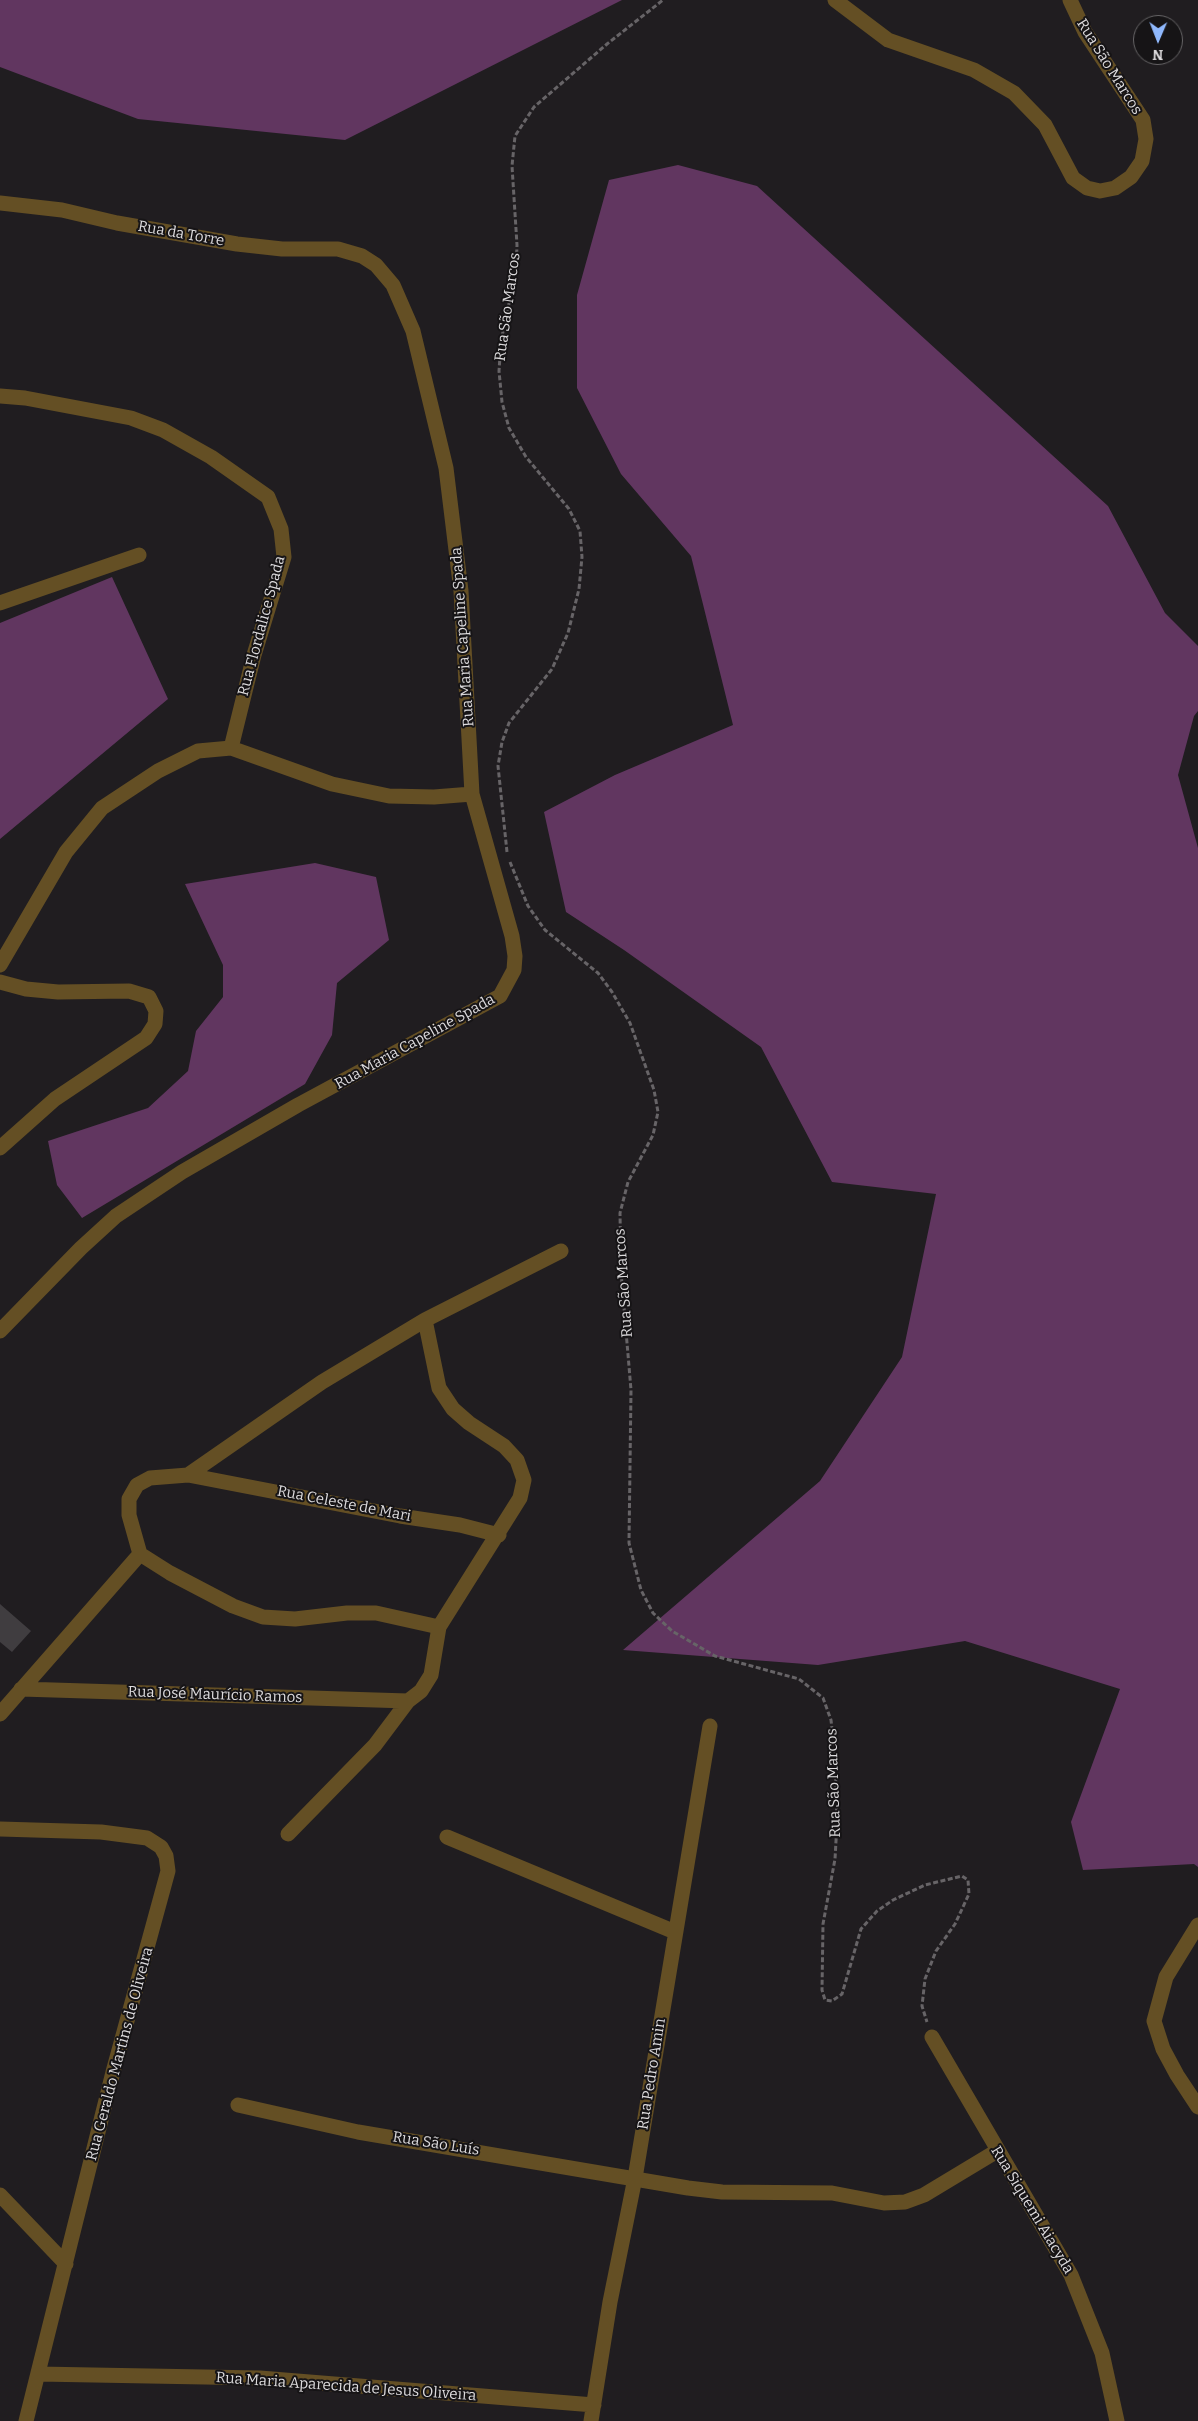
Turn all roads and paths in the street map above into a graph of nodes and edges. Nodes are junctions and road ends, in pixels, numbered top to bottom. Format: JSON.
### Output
{"nodes":[{"id":1,"x":663,"y":0,"type":"edge"},
{"id":2,"x":835,"y":0,"type":"edge"},
{"id":3,"x":1070,"y":0,"type":"edge"},
{"id":4,"x":0,"y":203,"type":"edge"},
{"id":5,"x":362,"y":256,"type":"joint"},
{"id":6,"x":0,"y":396,"type":"edge"},
{"id":7,"x":139,"y":555,"type":"dead end"},
{"id":8,"x":0,"y":603,"type":"edge"},
{"id":9,"x":232,"y":748,"type":"junction"},
{"id":10,"x":472,"y":794,"type":"junction"},
{"id":11,"x":0,"y":965,"type":"edge"},
{"id":12,"x":0,"y":982,"type":"edge"},
{"id":13,"x":0,"y":1148,"type":"edge"},
{"id":14,"x":561,"y":1251,"type":"dead end"},
{"id":15,"x":425,"y":1320,"type":"junction"},
{"id":16,"x":0,"y":1331,"type":"edge"},
{"id":17,"x":188,"y":1475,"type":"junction"},
{"id":18,"x":499,"y":1535,"type":"junction"},
{"id":19,"x":140,"y":1554,"type":"junction"},
{"id":20,"x":439,"y":1627,"type":"junction"},
{"id":21,"x":21,"y":1689,"type":"junction"},
{"id":22,"x":408,"y":1701,"type":"junction"},
{"id":23,"x":0,"y":1714,"type":"edge"},
{"id":24,"x":710,"y":1726,"type":"dead end"},
{"id":25,"x":0,"y":1829,"type":"edge"},
{"id":26,"x":288,"y":1834,"type":"dead end"},
{"id":27,"x":447,"y":1837,"type":"dead end"},
{"id":28,"x":1198,"y":1925,"type":"edge"},
{"id":29,"x":675,"y":1932,"type":"junction"},
{"id":30,"x":932,"y":2038,"type":"joint"},
{"id":31,"x":238,"y":2105,"type":"dead end"},
{"id":32,"x":1198,"y":2107,"type":"edge"},
{"id":33,"x":997,"y":2151,"type":"junction"},
{"id":34,"x":635,"y":2178,"type":"junction"},
{"id":35,"x":0,"y":2194,"type":"edge"},
{"id":36,"x":66,"y":2264,"type":"junction"},
{"id":37,"x":38,"y":2374,"type":"junction"},
{"id":38,"x":594,"y":2405,"type":"junction"},
{"id":39,"x":26,"y":2421,"type":"edge"},
{"id":40,"x":591,"y":2421,"type":"edge"},
{"id":41,"x":1117,"y":2421,"type":"edge"}],
"edges":[{"from":1,"to":30,"type":"path","name":"Rua São Marcos"},
{"from":2,"to":3,"type":"street","name":"Rua São Marcos"},
{"from":4,"to":5,"type":"street","name":"Rua da Torre"},
{"from":5,"to":10,"type":"street","name":"Rua Maria Capeline Spada"},
{"from":6,"to":9,"type":"street","name":"Rua Flordalice Spada"},
{"from":7,"to":8,"type":"street"},
{"from":9,"to":10,"type":"street"},
{"from":9,"to":11,"type":"street"},
{"from":10,"to":16,"type":"street","name":"Rua Maria Capeline Spada"},
{"from":12,"to":13,"type":"street"},
{"from":14,"to":15,"type":"street"},
{"from":15,"to":17,"type":"street"},
{"from":15,"to":18,"type":"street"},
{"from":17,"to":18,"type":"street","name":"Rua Celeste de Mari"},
{"from":17,"to":19,"type":"street"},
{"from":18,"to":20,"type":"street"},
{"from":19,"to":20,"type":"street"},
{"from":19,"to":21,"type":"street"},
{"from":20,"to":22,"type":"street"},
{"from":21,"to":22,"type":"street","name":"Rua José Maurício Ramos"},
{"from":21,"to":23,"type":"street"},
{"from":22,"to":26,"type":"street"},
{"from":24,"to":29,"type":"street","name":"Rua Pedro Amin"},
{"from":25,"to":36,"type":"street","name":"Rua Geraldo Martins de Oliveira"},
{"from":27,"to":29,"type":"street"},
{"from":28,"to":32,"type":"street"},
{"from":29,"to":34,"type":"street","name":"Rua Pedro Amin"},
{"from":30,"to":33,"type":"street","name":"Rua Siquemi Aiacyda"},
{"from":31,"to":34,"type":"street","name":"Rua São Luís"},
{"from":33,"to":34,"type":"street","name":"Rua São Luís"},
{"from":33,"to":41,"type":"street","name":"Rua Siquemi Aiacyda"},
{"from":34,"to":38,"type":"street","name":"Rua Pedro Amin"},
{"from":35,"to":36,"type":"street"},
{"from":36,"to":37,"type":"street","name":"Rua Geraldo Martins de Oliveira"},
{"from":37,"to":38,"type":"street","name":"Rua Maria Aparecida de Jesus Oliveira"},
{"from":37,"to":39,"type":"street","name":"Rua Geraldo Martins de Oliveira"},
{"from":38,"to":40,"type":"street","name":"Rua Pedro Amin"}]}
